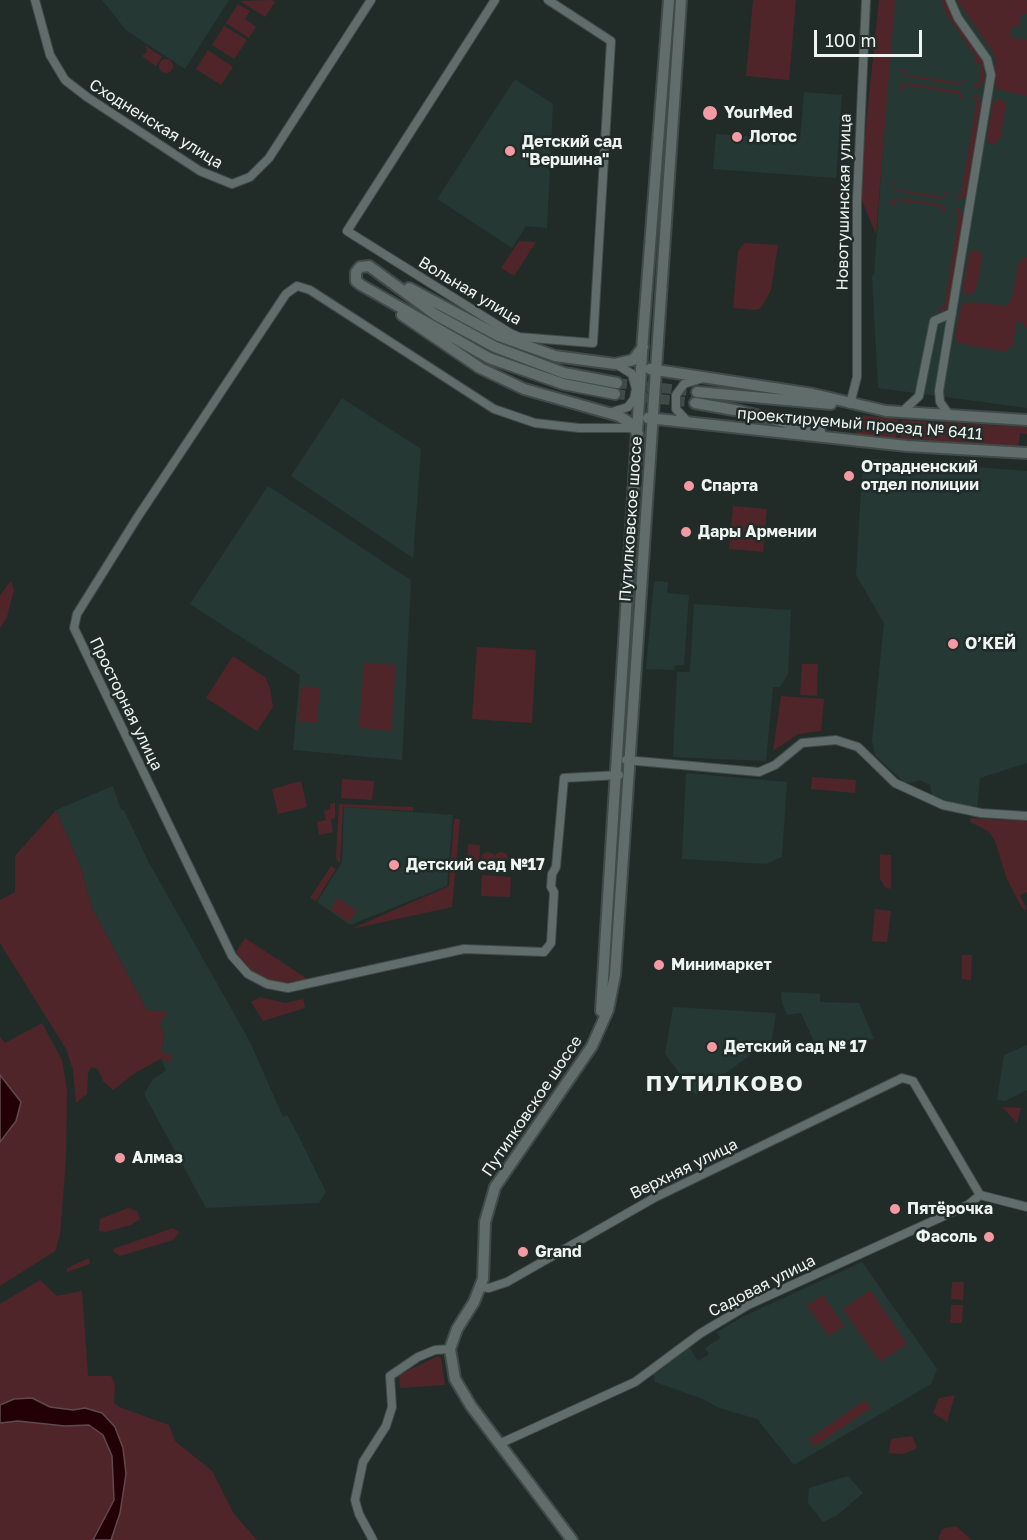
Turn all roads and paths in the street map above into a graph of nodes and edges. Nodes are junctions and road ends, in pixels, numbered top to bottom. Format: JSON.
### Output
{"nodes":[{"id":1,"x":35,"y":0,"type":"edge"},
{"id":2,"x":371,"y":0,"type":"edge"},
{"id":3,"x":495,"y":0,"type":"edge"},
{"id":4,"x":548,"y":0,"type":"edge"},
{"id":5,"x":669,"y":0,"type":"edge"},
{"id":6,"x":681,"y":0,"type":"edge"},
{"id":7,"x":866,"y":0,"type":"edge"},
{"id":8,"x":950,"y":0,"type":"edge"},
{"id":9,"x":372,"y":268,"type":"junction"},
{"id":10,"x":366,"y":288,"type":"junction"},
{"id":11,"x":952,"y":313,"type":"junction"},
{"id":12,"x":643,"y":346,"type":"junction"},
{"id":13,"x":615,"y":364,"type":"junction"},
{"id":14,"x":642,"y":368,"type":"junction"},
{"id":15,"x":656,"y":370,"type":"junction"},
{"id":16,"x":704,"y":378,"type":"junction"},
{"id":17,"x":696,"y":392,"type":"tunnel mouth"},
{"id":18,"x":695,"y":404,"type":"tunnel mouth"},
{"id":19,"x":854,"y":405,"type":"junction"},
{"id":20,"x":608,"y":412,"type":"junction"},
{"id":21,"x":901,"y":412,"type":"junction"},
{"id":22,"x":950,"y":416,"type":"junction"},
{"id":23,"x":652,"y":419,"type":"junction"},
{"id":24,"x":1027,"y":420,"type":"edge"},
{"id":25,"x":690,"y":423,"type":"junction"},
{"id":26,"x":637,"y":427,"type":"junction"},
{"id":27,"x":858,"y":440,"type":"junction"},
{"id":28,"x":1027,"y":453,"type":"edge"},
{"id":29,"x":619,"y":759,"type":"junction"},
{"id":30,"x":631,"y":760,"type":"junction"},
{"id":31,"x":618,"y":774,"type":"junction"},
{"id":32,"x":630,"y":775,"type":"junction"},
{"id":33,"x":1027,"y":816,"type":"edge"},
{"id":34,"x":597,"y":1038,"type":"junction"},
{"id":35,"x":980,"y":1195,"type":"junction"},
{"id":36,"x":1027,"y":1207,"type":"edge"},
{"id":37,"x":481,"y":1287,"type":"junction"},
{"id":38,"x":450,"y":1349,"type":"junction"},
{"id":39,"x":499,"y":1444,"type":"junction"},
{"id":40,"x":373,"y":1540,"type":"edge"},
{"id":41,"x":572,"y":1540,"type":"edge"}],
"edges":[{"from":1,"to":2,"type":"street","name":"Сходненская улица"},
{"from":3,"to":4,"type":"street","name":"Вольная улица"},
{"from":5,"to":12,"type":"main road","name":"Путилковское шоссе"},
{"from":6,"to":15,"type":"main road","name":"Путилковское шоссе"},
{"from":7,"to":19,"type":"street","name":"Новотушинская улица"},
{"from":8,"to":11,"type":"street"},
{"from":9,"to":10,"type":"main road"},
{"from":9,"to":10,"type":"main road"},
{"from":9,"to":13,"type":"main road"},
{"from":10,"to":20,"type":"main road"},
{"from":11,"to":21,"type":"street"},
{"from":11,"to":22,"type":"street"},
{"from":12,"to":13,"type":"main road"},
{"from":12,"to":14,"type":"main road","name":"Путилковское шоссе"},
{"from":13,"to":20,"type":"street"},
{"from":14,"to":15,"type":"main road","name":"проектируемый проезд № 6411"},
{"from":14,"to":26,"type":"main road","name":"Путилковское шоссе"},
{"from":15,"to":16,"type":"main road","name":"проектируемый проезд № 6411"},
{"from":15,"to":23,"type":"main road","name":"Путилковское шоссе"},
{"from":16,"to":19,"type":"main road","name":"проектируемый проезд № 6411"},
{"from":16,"to":25,"type":"street"},
{"from":17,"to":19,"type":"main road"},
{"from":18,"to":27,"type":"main road"},
{"from":19,"to":21,"type":"main road","name":"проектируемый проезд № 6411"},
{"from":20,"to":26,"type":"main road"},
{"from":21,"to":22,"type":"main road","name":"проектируемый проезд № 6411"},
{"from":22,"to":24,"type":"main road","name":"проектируемый проезд № 6411"},
{"from":23,"to":25,"type":"main road","name":"проектируемый проезд № 6411"},
{"from":23,"to":26,"type":"main road","name":"проектируемый проезд № 6411"},
{"from":23,"to":30,"type":"main road","name":"Путилковское шоссе"},
{"from":25,"to":27,"type":"main road","name":"проектируемый проезд № 6411"},
{"from":26,"to":29,"type":"main road","name":"Путилковское шоссе"},
{"from":26,"to":31,"type":"street","name":"Просторная улица"},
{"from":27,"to":28,"type":"main road","name":"проектируемый проезд № 6411"},
{"from":29,"to":30,"type":"street"},
{"from":29,"to":31,"type":"main road","name":"Путилковское шоссе"},
{"from":30,"to":32,"type":"main road","name":"Путилковское шоссе"},
{"from":30,"to":33,"type":"street"},
{"from":31,"to":32,"type":"street","name":"Просторная улица"},
{"from":31,"to":34,"type":"main road","name":"Путилковское шоссе"},
{"from":32,"to":34,"type":"main road","name":"Путилковское шоссе"},
{"from":34,"to":37,"type":"main road","name":"Путилковское шоссе"},
{"from":35,"to":36,"type":"street"},
{"from":35,"to":37,"type":"street","name":"Верхняя улица"},
{"from":35,"to":39,"type":"street","name":"Садовая улица"},
{"from":37,"to":38,"type":"main road","name":"Путилковское шоссе"},
{"from":38,"to":39,"type":"main road"},
{"from":38,"to":40,"type":"street"},
{"from":39,"to":41,"type":"main road"}]}
